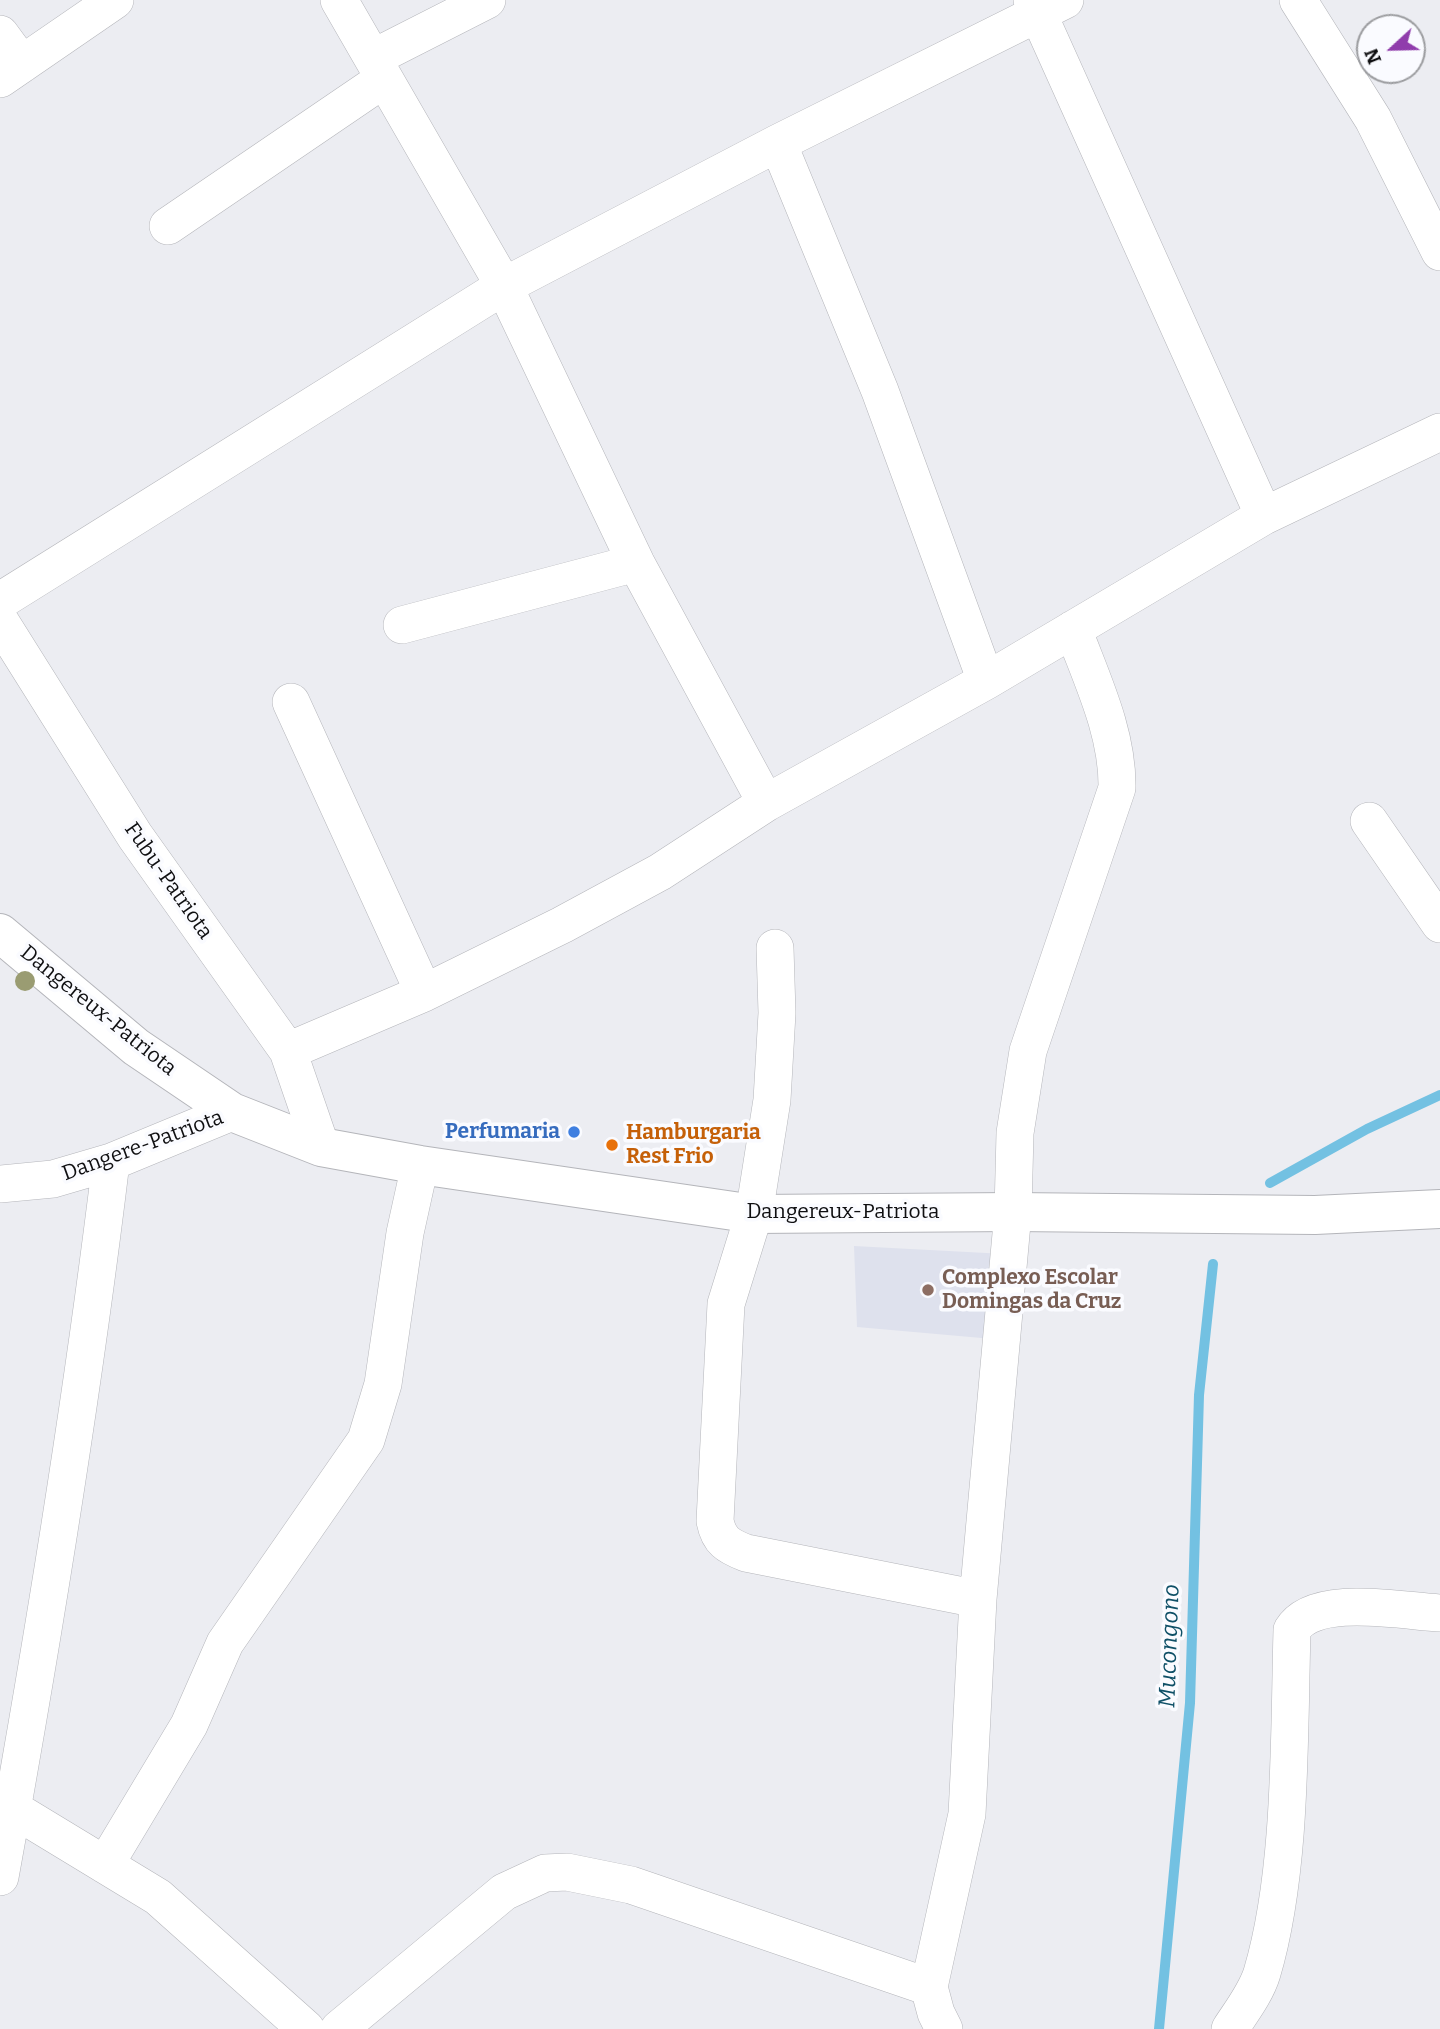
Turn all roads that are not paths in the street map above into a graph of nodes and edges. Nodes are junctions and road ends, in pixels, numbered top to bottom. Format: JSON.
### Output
{"nodes":[{"id":1,"x":115,"y":0,"type":"edge"},
{"id":2,"x":339,"y":0,"type":"edge"},
{"id":3,"x":487,"y":0,"type":"edge"},
{"id":4,"x":1298,"y":0,"type":"edge"},
{"id":5,"x":1045,"y":4,"type":"edge"},
{"id":6,"x":0,"y":34,"type":"edge"},
{"id":7,"x":378,"y":69,"type":"junction"},
{"id":8,"x":11,"y":71,"type":"edge"},
{"id":9,"x":778,"y":143,"type":"junction"},
{"id":10,"x":169,"y":226,"type":"dead end"},
{"id":11,"x":1440,"y":252,"type":"edge"},
{"id":12,"x":505,"y":286,"type":"junction"},
{"id":13,"x":1440,"y":432,"type":"edge"},
{"id":14,"x":1264,"y":516,"type":"junction"},
{"id":15,"x":636,"y":564,"type":"junction"},
{"id":16,"x":0,"y":601,"type":"edge"},
{"id":17,"x":0,"y":621,"type":"edge"},
{"id":18,"x":402,"y":625,"type":"dead end"},
{"id":19,"x":1073,"y":629,"type":"junction"},
{"id":20,"x":986,"y":681,"type":"junction"},
{"id":21,"x":291,"y":702,"type":"dead end"},
{"id":22,"x":766,"y":803,"type":"junction"},
{"id":23,"x":1369,"y":821,"type":"dead end"},
{"id":24,"x":1440,"y":923,"type":"edge"},
{"id":25,"x":0,"y":933,"type":"edge"},
{"id":26,"x":775,"y":948,"type":"dead end"},
{"id":27,"x":424,"y":993,"type":"junction"},
{"id":28,"x":288,"y":1051,"type":"junction"},
{"id":29,"x":232,"y":1112,"type":"junction"},
{"id":30,"x":321,"y":1147,"type":"junction"},
{"id":31,"x":111,"y":1162,"type":"junction"},
{"id":32,"x":420,"y":1165,"type":"junction"},
{"id":33,"x":0,"y":1184,"type":"edge"},
{"id":34,"x":1440,"y":1209,"type":"edge"},
{"id":35,"x":1013,"y":1212,"type":"junction"},
{"id":36,"x":754,"y":1214,"type":"junction"},
{"id":37,"x":978,"y":1599,"type":"junction"},
{"id":38,"x":1440,"y":1613,"type":"edge"},
{"id":39,"x":12,"y":1809,"type":"junction"},
{"id":40,"x":105,"y":1865,"type":"junction"},
{"id":41,"x":0,"y":1877,"type":"edge"},
{"id":42,"x":929,"y":1987,"type":"junction"},
{"id":43,"x":306,"y":2029,"type":"edge"},
{"id":44,"x":340,"y":2029,"type":"edge"},
{"id":45,"x":944,"y":2029,"type":"edge"},
{"id":46,"x":1230,"y":2029,"type":"edge"}],
"edges":[{"from":1,"to":8,"type":"street"},
{"from":2,"to":7,"type":"street"},
{"from":3,"to":7,"type":"street"},
{"from":4,"to":11,"type":"street"},
{"from":5,"to":9,"type":"street"},
{"from":5,"to":14,"type":"street"},
{"from":6,"to":8,"type":"street"},
{"from":7,"to":10,"type":"street"},
{"from":7,"to":12,"type":"street"},
{"from":9,"to":12,"type":"street"},
{"from":9,"to":20,"type":"street"},
{"from":12,"to":15,"type":"street"},
{"from":12,"to":16,"type":"street"},
{"from":13,"to":14,"type":"street"},
{"from":14,"to":19,"type":"street"},
{"from":15,"to":18,"type":"street"},
{"from":15,"to":22,"type":"street"},
{"from":17,"to":28,"type":"street","name":"Fubu-Patriota"},
{"from":19,"to":20,"type":"street"},
{"from":19,"to":35,"type":"street"},
{"from":20,"to":22,"type":"street"},
{"from":21,"to":27,"type":"street"},
{"from":22,"to":27,"type":"street"},
{"from":23,"to":24,"type":"street"},
{"from":25,"to":29,"type":"street","name":"Dangereux-Patriota"},
{"from":26,"to":36,"type":"street"},
{"from":27,"to":28,"type":"street"},
{"from":28,"to":30,"type":"street","name":"Fubu-Patriota"},
{"from":29,"to":30,"type":"street","name":"Dangere-Patriota"},
{"from":29,"to":31,"type":"street","name":"Dangere-Patriota"},
{"from":30,"to":32,"type":"street","name":"Dangereux-Patriota"},
{"from":31,"to":33,"type":"street","name":"Dangere-Patriota"},
{"from":31,"to":39,"type":"street"},
{"from":32,"to":36,"type":"street","name":"Dangereux-Patriota"},
{"from":32,"to":40,"type":"street"},
{"from":34,"to":35,"type":"street","name":"Dangereux-Patriota"},
{"from":35,"to":36,"type":"street","name":"Dangereux-Patriota"},
{"from":35,"to":37,"type":"street"},
{"from":36,"to":37,"type":"street"},
{"from":37,"to":42,"type":"street"},
{"from":38,"to":46,"type":"street"},
{"from":39,"to":40,"type":"street"},
{"from":39,"to":41,"type":"street"},
{"from":40,"to":43,"type":"street"},
{"from":42,"to":44,"type":"street"},
{"from":42,"to":45,"type":"street"}]}
